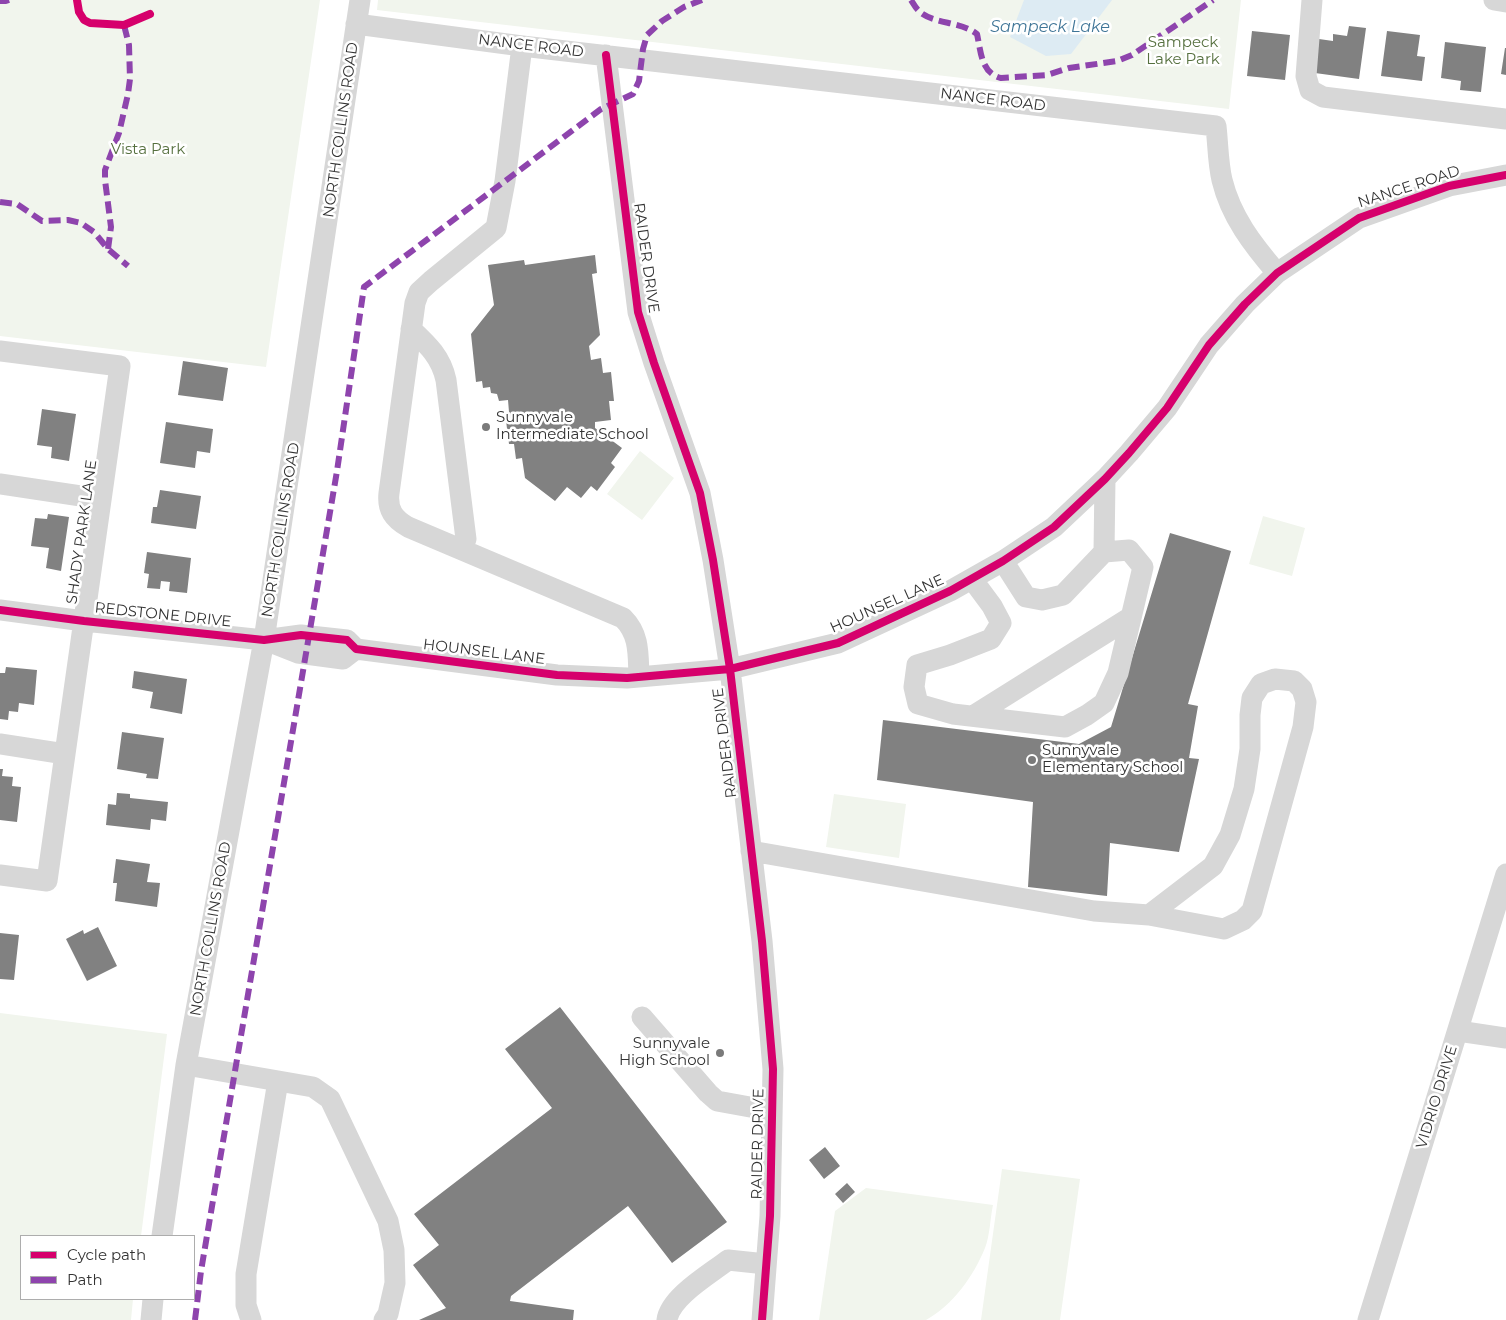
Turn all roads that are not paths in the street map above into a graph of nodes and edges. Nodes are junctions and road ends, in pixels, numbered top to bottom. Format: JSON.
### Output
{"nodes":[{"id":1,"x":360,"y":0,"type":"edge"},
{"id":2,"x":1312,"y":0,"type":"edge"},
{"id":3,"x":1494,"y":0,"type":"edge"},
{"id":4,"x":1506,"y":2,"type":"edge"},
{"id":5,"x":356,"y":24,"type":"junction"},
{"id":6,"x":522,"y":46,"type":"junction"},
{"id":7,"x":606,"y":55,"type":"junction"},
{"id":8,"x":1506,"y":119,"type":"edge"},
{"id":9,"x":1506,"y":175,"type":"edge"},
{"id":10,"x":1276,"y":273,"type":"junction"},
{"id":11,"x":412,"y":329,"type":"junction"},
{"id":12,"x":0,"y":351,"type":"edge"},
{"id":13,"x":1106,"y":478,"type":"junction"},
{"id":14,"x":0,"y":484,"type":"edge"},
{"id":15,"x":101,"y":500,"type":"junction"},
{"id":16,"x":462,"y":550,"type":"junction"},
{"id":17,"x":1104,"y":552,"type":"junction"},
{"id":18,"x":1003,"y":562,"type":"junction"},
{"id":19,"x":972,"y":579,"type":"junction"},
{"id":20,"x":0,"y":610,"type":"edge"},
{"id":21,"x":1131,"y":617,"type":"junction"},
{"id":22,"x":84,"y":620,"type":"junction"},
{"id":23,"x":264,"y":640,"type":"junction"},
{"id":24,"x":730,"y":668,"type":"junction"},
{"id":25,"x":639,"y":677,"type":"junction"},
{"id":26,"x":973,"y":716,"type":"junction"},
{"id":27,"x":0,"y":744,"type":"edge"},
{"id":28,"x":65,"y":754,"type":"junction"},
{"id":29,"x":751,"y":851,"type":"junction"},
{"id":30,"x":1506,"y":874,"type":"edge"},
{"id":31,"x":0,"y":875,"type":"edge"},
{"id":32,"x":1149,"y":915,"type":"junction"},
{"id":33,"x":642,"y":1017,"type":"dead end"},
{"id":34,"x":1458,"y":1031,"type":"junction"},
{"id":35,"x":1506,"y":1038,"type":"edge"},
{"id":36,"x":186,"y":1065,"type":"junction"},
{"id":37,"x":278,"y":1081,"type":"junction"},
{"id":38,"x":772,"y":1112,"type":"junction"},
{"id":39,"x":162,"y":1235,"type":"edge"},
{"id":40,"x":766,"y":1264,"type":"junction"},
{"id":41,"x":153,"y":1300,"type":"edge"},
{"id":42,"x":150,"y":1320,"type":"edge"},
{"id":43,"x":251,"y":1320,"type":"edge"},
{"id":44,"x":384,"y":1320,"type":"edge"},
{"id":45,"x":667,"y":1320,"type":"edge"},
{"id":46,"x":762,"y":1320,"type":"edge"},
{"id":47,"x":1368,"y":1320,"type":"edge"}],
"edges":[{"from":1,"to":5,"type":"street","name":"NORTH COLLINS ROAD"},
{"from":2,"to":8,"type":"street"},
{"from":3,"to":4,"type":"street"},
{"from":5,"to":6,"type":"street","name":"NANCE ROAD"},
{"from":5,"to":23,"type":"street","name":"NORTH COLLINS ROAD"},
{"from":6,"to":7,"type":"street","name":"NANCE ROAD"},
{"from":6,"to":11,"type":"street"},
{"from":7,"to":10,"type":"street","name":"NANCE ROAD"},
{"from":7,"to":24,"type":"street","name":"RAIDER DRIVE"},
{"from":9,"to":10,"type":"street","name":"NANCE ROAD"},
{"from":10,"to":13,"type":"street","name":"HOUNSEL LANE"},
{"from":11,"to":16,"type":"street"},
{"from":11,"to":16,"type":"street"},
{"from":12,"to":15,"type":"street","name":"SHADY PARK LANE"},
{"from":13,"to":17,"type":"street"},
{"from":13,"to":18,"type":"street","name":"HOUNSEL LANE"},
{"from":14,"to":15,"type":"street"},
{"from":15,"to":22,"type":"street","name":"SHADY PARK LANE"},
{"from":16,"to":25,"type":"street"},
{"from":17,"to":18,"type":"street"},
{"from":17,"to":21,"type":"street"},
{"from":18,"to":19,"type":"street","name":"HOUNSEL LANE"},
{"from":19,"to":24,"type":"street","name":"HOUNSEL LANE"},
{"from":19,"to":26,"type":"street"},
{"from":20,"to":22,"type":"street","name":"REDSTONE DRIVE"},
{"from":21,"to":26,"type":"street"},
{"from":21,"to":26,"type":"street"},
{"from":22,"to":23,"type":"street","name":"REDSTONE DRIVE"},
{"from":22,"to":28,"type":"street","name":"SHADY PARK LANE"},
{"from":23,"to":25,"type":"street","name":"HOUNSEL LANE"},
{"from":23,"to":36,"type":"street","name":"NORTH COLLINS ROAD"},
{"from":24,"to":25,"type":"street","name":"HOUNSEL LANE"},
{"from":24,"to":29,"type":"street","name":"RAIDER DRIVE"},
{"from":27,"to":28,"type":"street"},
{"from":28,"to":31,"type":"street","name":"SHADY PARK LANE"},
{"from":29,"to":32,"type":"street"},
{"from":29,"to":38,"type":"street","name":"RAIDER DRIVE"},
{"from":30,"to":34,"type":"street","name":"VIDRIO DRIVE"},
{"from":32,"to":32,"type":"street"},
{"from":33,"to":38,"type":"street"},
{"from":34,"to":35,"type":"street"},
{"from":34,"to":47,"type":"street","name":"VIDRIO DRIVE"},
{"from":36,"to":37,"type":"street"},
{"from":36,"to":39,"type":"street","name":"NORTH COLLINS ROAD"},
{"from":37,"to":43,"type":"street"},
{"from":37,"to":44,"type":"street"},
{"from":38,"to":40,"type":"street","name":"RAIDER DRIVE"},
{"from":40,"to":45,"type":"street"},
{"from":40,"to":46,"type":"street","name":"RAIDER DRIVE"},
{"from":41,"to":42,"type":"street"}]}
